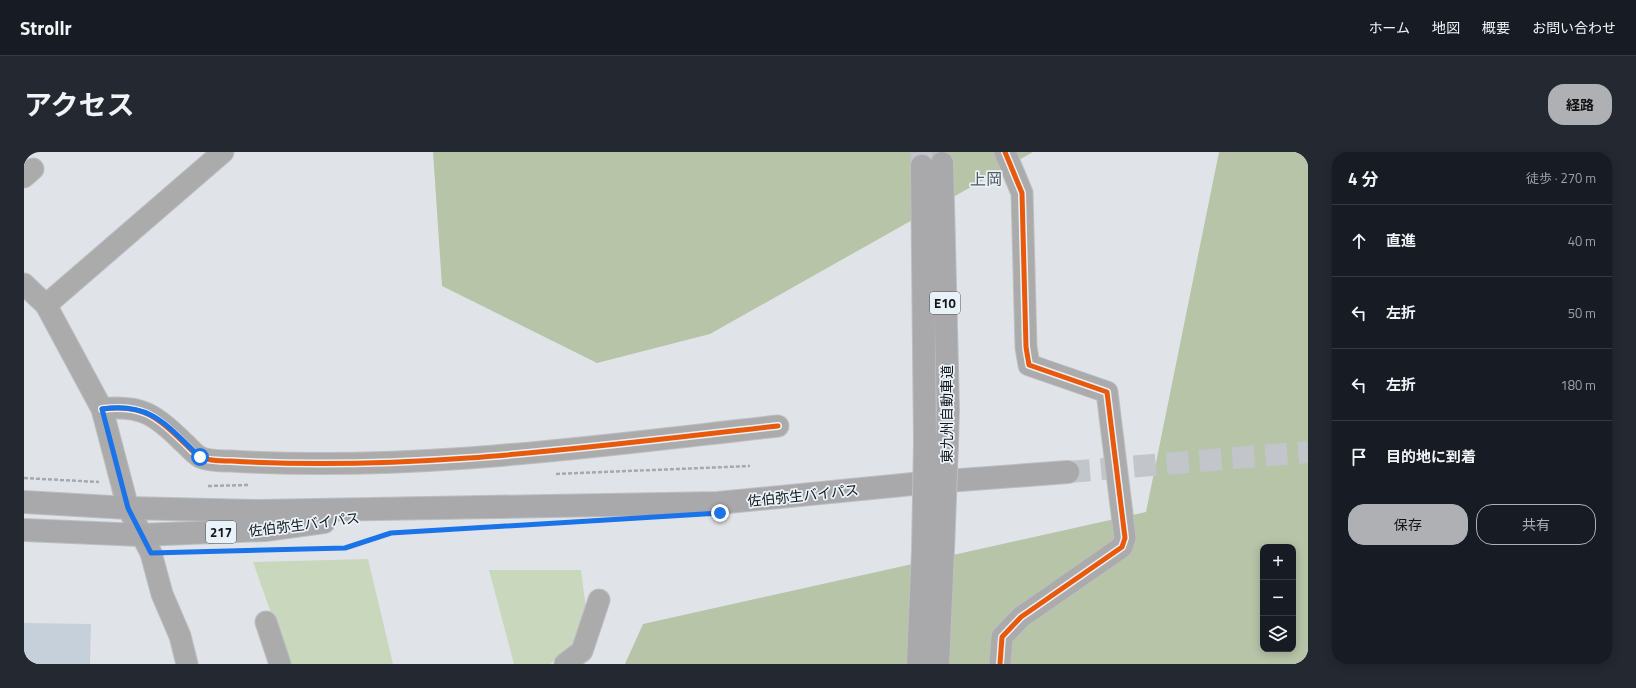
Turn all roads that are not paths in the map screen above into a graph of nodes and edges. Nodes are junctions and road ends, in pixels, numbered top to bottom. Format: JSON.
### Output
{"nodes":[{"id":1,"x":223,"y":152,"type":"edge"},
{"id":2,"x":1005,"y":152,"type":"edge"},
{"id":3,"x":24,"y":284,"type":"edge"},
{"id":4,"x":46,"y":305,"type":"junction"},
{"id":5,"x":102,"y":409,"type":"junction"},
{"id":6,"x":778,"y":426,"type":"dead end"},
{"id":7,"x":1068,"y":472,"type":"tunnel mouth"},
{"id":8,"x":24,"y":502,"type":"edge"},
{"id":9,"x":128,"y":508,"type":"junction"},
{"id":10,"x":416,"y":510,"type":"junction"},
{"id":11,"x":24,"y":530,"type":"edge"},
{"id":12,"x":141,"y":535,"type":"junction"},
{"id":13,"x":933,"y":551,"type":"junction"},
{"id":14,"x":599,"y":600,"type":"dead end"},
{"id":15,"x":266,"y":622,"type":"dead end"},
{"id":16,"x":187,"y":664,"type":"edge"},
{"id":17,"x":280,"y":664,"type":"edge"},
{"id":18,"x":565,"y":664,"type":"edge"},
{"id":19,"x":918,"y":664,"type":"edge"},
{"id":20,"x":938,"y":664,"type":"edge"},
{"id":21,"x":1000,"y":664,"type":"edge"}],
"edges":[{"from":1,"to":4,"type":"street"},
{"from":2,"to":21,"type":"street"},
{"from":3,"to":4,"type":"street"},
{"from":4,"to":5,"type":"street"},
{"from":5,"to":6,"type":"street"},
{"from":5,"to":9,"type":"street"},
{"from":7,"to":10,"type":"highway","name":"佐伯弥生バイパス","number":"217"},
{"from":8,"to":9,"type":"highway","name":"佐伯弥生バイパス","number":"217"},
{"from":9,"to":10,"type":"highway","name":"佐伯弥生バイパス","number":"217"},
{"from":9,"to":12,"type":"street"},
{"from":10,"to":12,"type":"highway","name":"佐伯弥生バイパス","number":"217"},
{"from":11,"to":12,"type":"highway","name":"佐伯弥生バイパス","number":"217"},
{"from":12,"to":16,"type":"street"},
{"from":13,"to":13,"type":"highway","name":"東九州自動車道","number":"E10","bridge":true},
{"from":13,"to":19,"type":"highway","name":"東九州自動車道","number":"E10"},
{"from":13,"to":20,"type":"highway","name":"東九州自動車道","number":"E10"},
{"from":14,"to":18,"type":"street"},
{"from":15,"to":17,"type":"street"}]}
